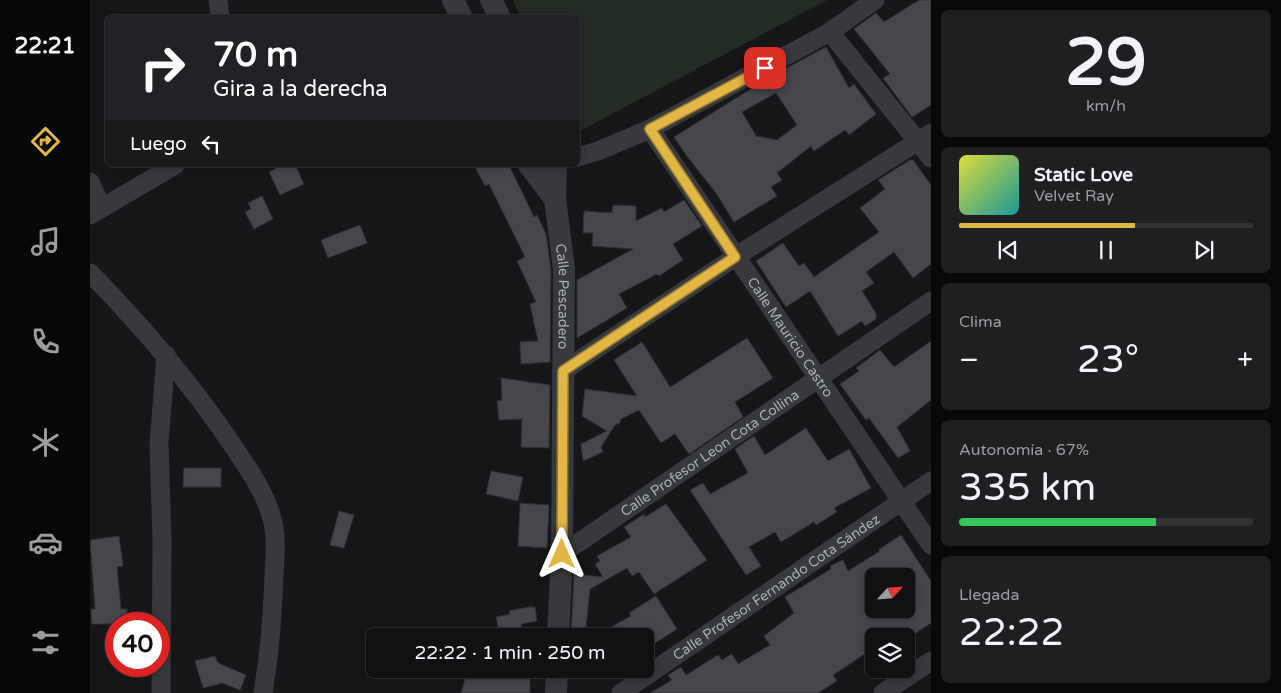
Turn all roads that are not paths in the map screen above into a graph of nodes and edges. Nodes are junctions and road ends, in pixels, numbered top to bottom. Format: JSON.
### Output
{"nodes":[{"id":1,"x":218,"y":0,"type":"edge"},
{"id":2,"x":454,"y":0,"type":"edge"},
{"id":3,"x":492,"y":0,"type":"edge"},
{"id":4,"x":876,"y":0,"type":"edge"},
{"id":5,"x":220,"y":15,"type":"edge"},
{"id":6,"x":461,"y":15,"type":"edge"},
{"id":7,"x":499,"y":15,"type":"edge"},
{"id":8,"x":830,"y":32,"type":"junction"},
{"id":9,"x":650,"y":129,"type":"junction"},
{"id":10,"x":924,"y":137,"type":"edge"},
{"id":11,"x":580,"y":156,"type":"edge"},
{"id":12,"x":931,"y":158,"type":"edge"},
{"id":13,"x":172,"y":167,"type":"edge"},
{"id":14,"x":536,"y":167,"type":"edge"},
{"id":15,"x":556,"y":167,"type":"edge"},
{"id":16,"x":90,"y":182,"type":"edge"},
{"id":17,"x":556,"y":199,"type":"junction"},
{"id":18,"x":96,"y":211,"type":"edge"},
{"id":19,"x":735,"y":257,"type":"junction"},
{"id":20,"x":90,"y":273,"type":"edge"},
{"id":21,"x":931,"y":301,"type":"edge"},
{"id":22,"x":166,"y":355,"type":"junction"},
{"id":23,"x":563,"y":371,"type":"junction"},
{"id":24,"x":818,"y":379,"type":"junction"},
{"id":25,"x":931,"y":481,"type":"edge"},
{"id":26,"x":901,"y":501,"type":"junction"},
{"id":27,"x":931,"y":545,"type":"edge"},
{"id":28,"x":562,"y":554,"type":"junction"},
{"id":29,"x":558,"y":628,"type":"edge"},
{"id":30,"x":931,"y":661,"type":"edge"},
{"id":31,"x":557,"y":678,"type":"edge"},
{"id":32,"x":161,"y":693,"type":"edge"},
{"id":33,"x":263,"y":693,"type":"edge"},
{"id":34,"x":556,"y":693,"type":"edge"},
{"id":35,"x":622,"y":693,"type":"edge"},
{"id":36,"x":883,"y":693,"type":"edge"}],
"edges":[{"from":1,"to":5,"type":"street"},
{"from":2,"to":6,"type":"street"},
{"from":3,"to":7,"type":"street"},
{"from":4,"to":8,"type":"street"},
{"from":8,"to":9,"type":"street"},
{"from":8,"to":10,"type":"street"},
{"from":9,"to":11,"type":"street"},
{"from":9,"to":19,"type":"street","name":"Calle Mauricio Castro"},
{"from":10,"to":12,"type":"street"},
{"from":10,"to":19,"type":"street"},
{"from":13,"to":18,"type":"street"},
{"from":14,"to":17,"type":"street"},
{"from":15,"to":17,"type":"street","name":"Calle Pescadero"},
{"from":16,"to":18,"type":"street"},
{"from":17,"to":23,"type":"street","name":"Calle Pescadero"},
{"from":19,"to":23,"type":"street"},
{"from":19,"to":24,"type":"street","name":"Calle Mauricio Castro"},
{"from":20,"to":22,"type":"street"},
{"from":21,"to":24,"type":"street","name":"Calle Profesor Leon Cota Collina"},
{"from":22,"to":32,"type":"street"},
{"from":22,"to":33,"type":"street"},
{"from":23,"to":28,"type":"street","name":"Calle Pescadero"},
{"from":24,"to":26,"type":"street","name":"Calle Mauricio Castro"},
{"from":24,"to":28,"type":"street","name":"Calle Profesor Leon Cota Collina"},
{"from":25,"to":26,"type":"street","name":"Calle Profesor Fernando Cota Sández"},
{"from":26,"to":27,"type":"street","name":"Calle Mauricio Castro"},
{"from":26,"to":35,"type":"street","name":"Calle Profesor Fernando Cota Sández"},
{"from":28,"to":29,"type":"street","name":"Calle Pescadero"},
{"from":30,"to":36,"type":"street"},
{"from":31,"to":34,"type":"street"}]}
